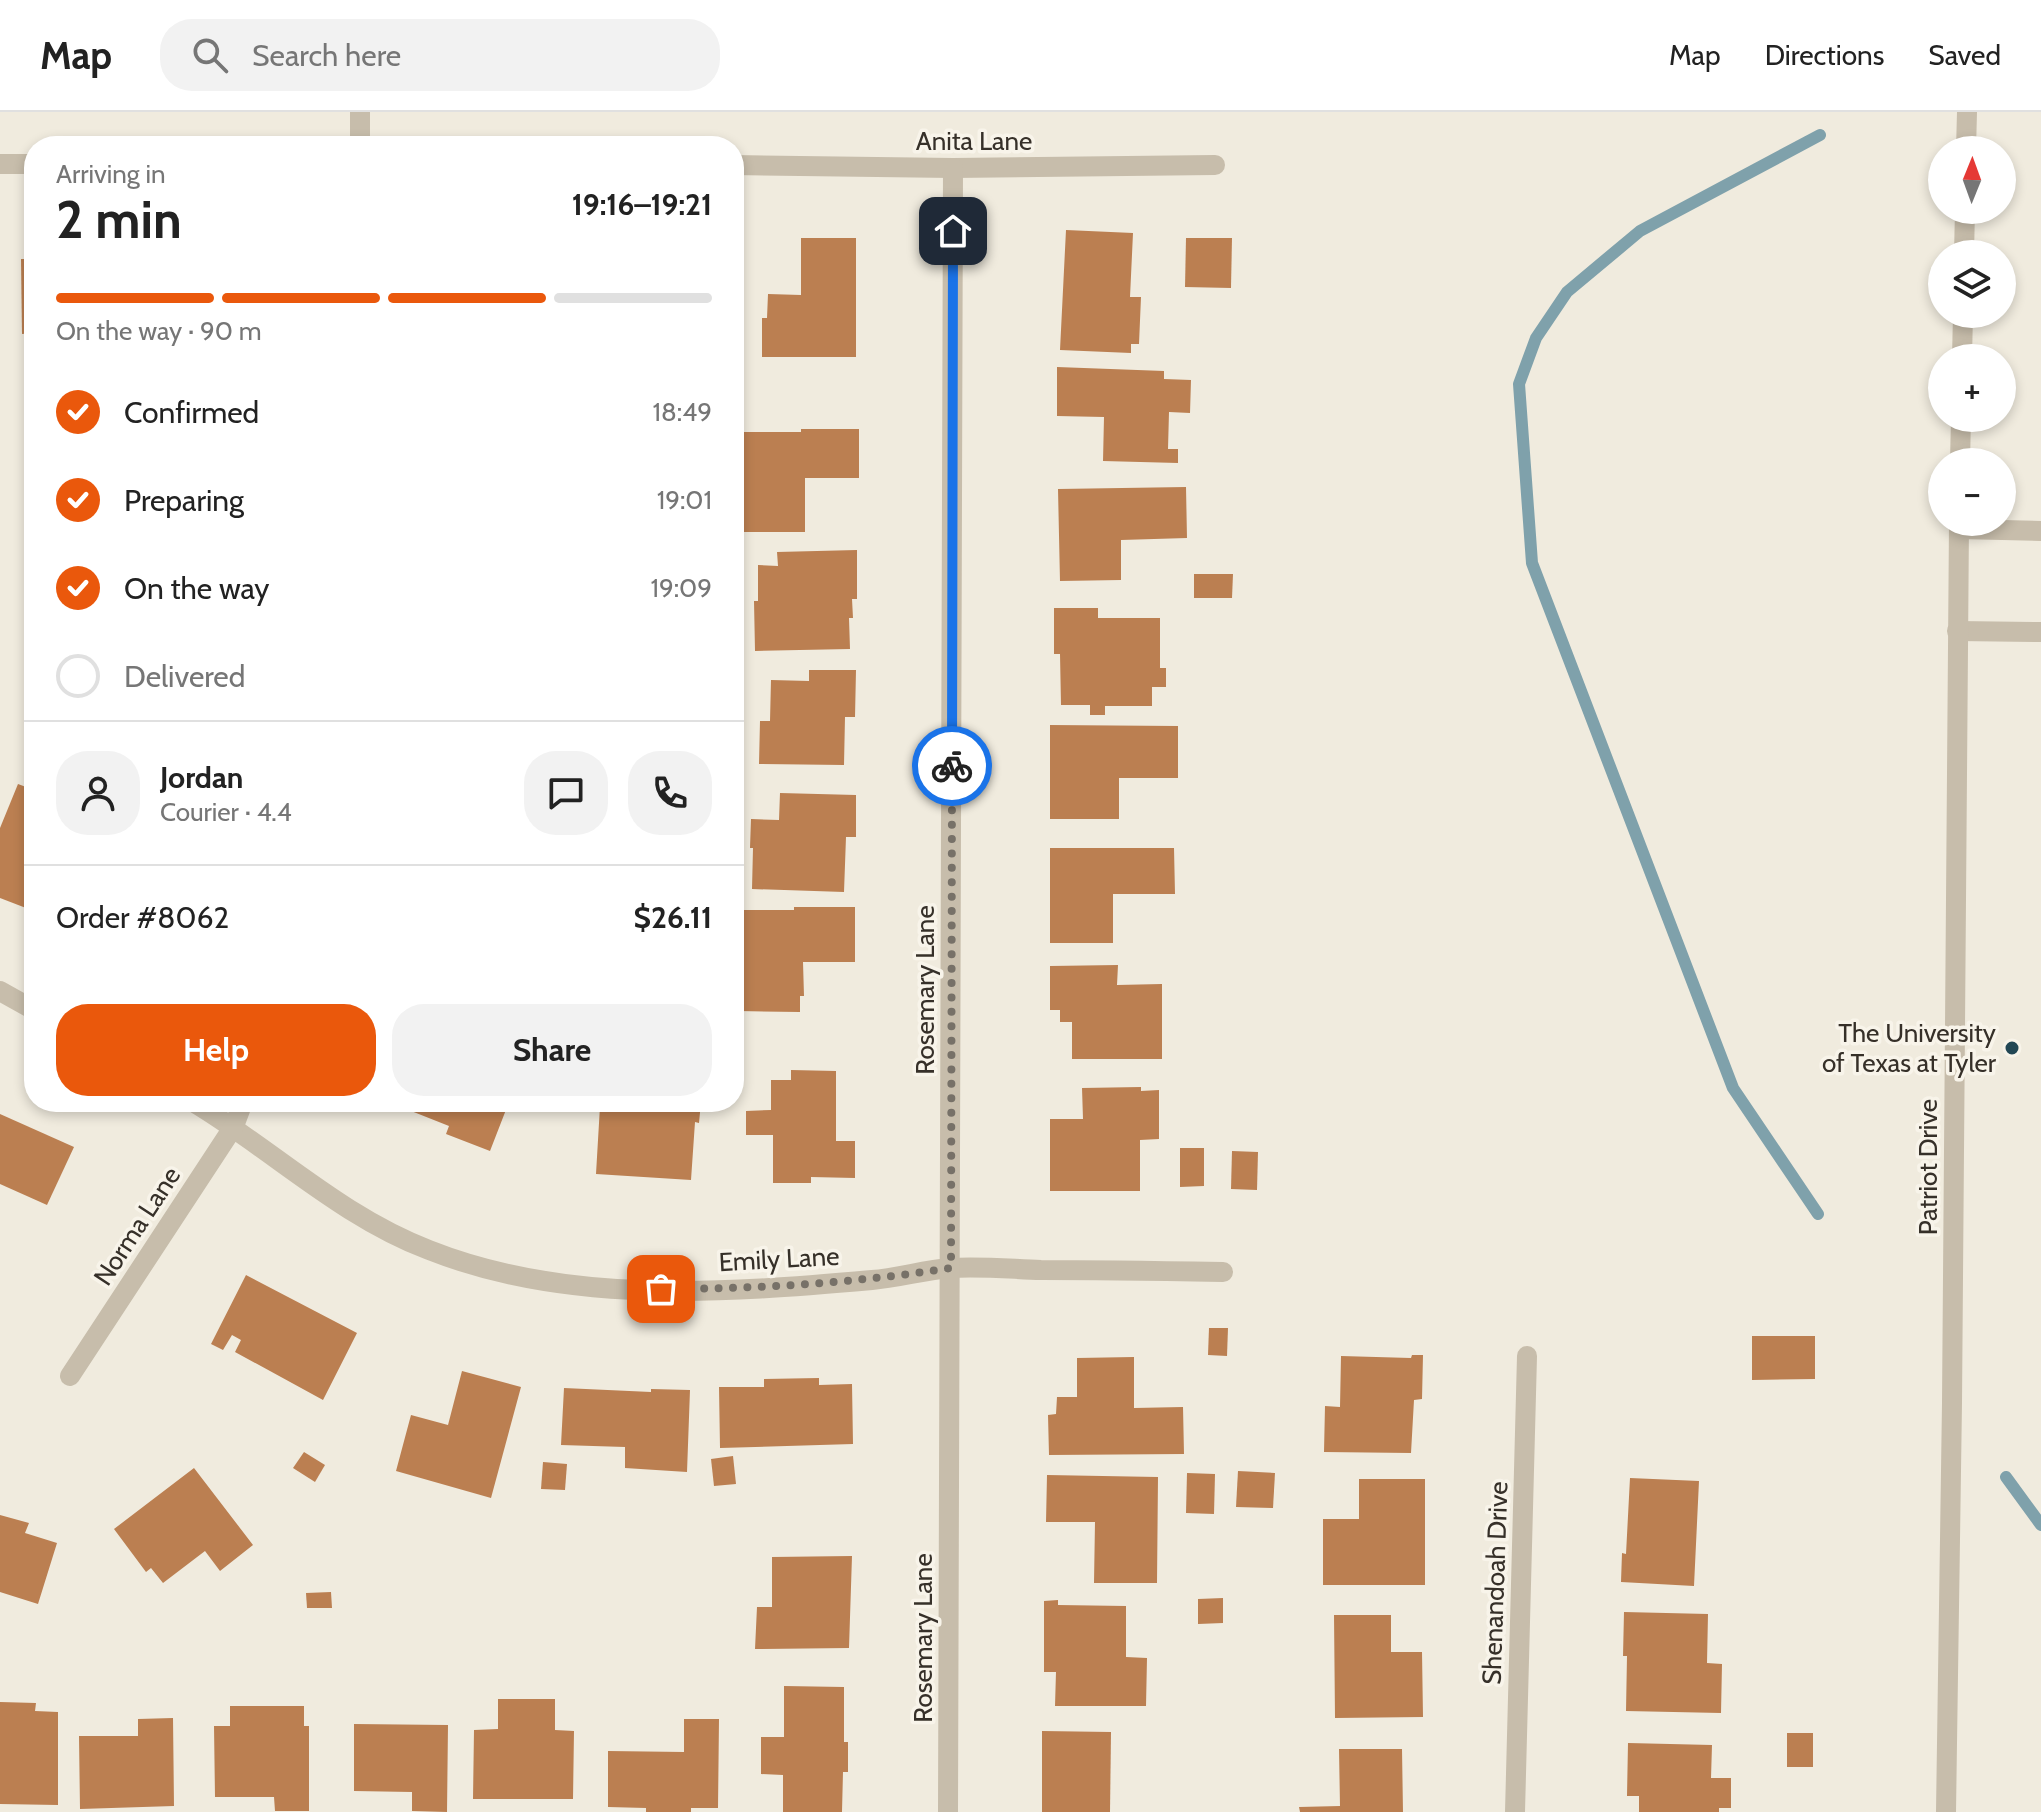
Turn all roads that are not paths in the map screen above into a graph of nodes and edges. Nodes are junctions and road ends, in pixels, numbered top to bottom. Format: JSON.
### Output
{"nodes":[{"id":1,"x":360,"y":112,"type":"edge"},
{"id":2,"x":1967,"y":112,"type":"edge"},
{"id":3,"x":360,"y":136,"type":"edge"},
{"id":4,"x":1966,"y":136,"type":"edge"},
{"id":5,"x":0,"y":164,"type":"edge"},
{"id":6,"x":24,"y":164,"type":"edge"},
{"id":7,"x":744,"y":165,"type":"edge"},
{"id":8,"x":1215,"y":165,"type":"dead end"},
{"id":9,"x":953,"y":168,"type":"junction"},
{"id":10,"x":2016,"y":529,"type":"edge"},
{"id":11,"x":2041,"y":531,"type":"edge"},
{"id":12,"x":1959,"y":536,"type":"edge"},
{"id":13,"x":1957,"y":631,"type":"junction"},
{"id":14,"x":2041,"y":632,"type":"edge"},
{"id":15,"x":0,"y":991,"type":"edge"},
{"id":16,"x":24,"y":1004,"type":"edge"},
{"id":17,"x":210,"y":1112,"type":"edge"},
{"id":18,"x":239,"y":1112,"type":"edge"},
{"id":19,"x":234,"y":1126,"type":"junction"},
{"id":20,"x":951,"y":1268,"type":"junction"},
{"id":21,"x":1223,"y":1272,"type":"dead end"},
{"id":22,"x":1527,"y":1356,"type":"dead end"},
{"id":23,"x":70,"y":1376,"type":"dead end"},
{"id":24,"x":948,"y":1812,"type":"edge"},
{"id":25,"x":1515,"y":1812,"type":"edge"},
{"id":26,"x":1946,"y":1812,"type":"edge"}],
"edges":[{"from":1,"to":3,"type":"street"},
{"from":2,"to":4,"type":"street"},
{"from":5,"to":6,"type":"street"},
{"from":7,"to":9,"type":"street","name":"Anita Lane"},
{"from":8,"to":9,"type":"street","name":"Anita Lane"},
{"from":9,"to":20,"type":"street","name":"Rosemary Lane"},
{"from":10,"to":11,"type":"street"},
{"from":12,"to":13,"type":"street","name":"Patriot Drive"},
{"from":13,"to":14,"type":"street"},
{"from":13,"to":26,"type":"street","name":"Patriot Drive"},
{"from":15,"to":16,"type":"street"},
{"from":17,"to":19,"type":"street","name":"Emily Lane"},
{"from":18,"to":19,"type":"street","name":"Norma Lane"},
{"from":19,"to":20,"type":"street","name":"Emily Lane"},
{"from":19,"to":23,"type":"street","name":"Norma Lane"},
{"from":20,"to":21,"type":"street","name":"Emily Lane"},
{"from":20,"to":24,"type":"street","name":"Rosemary Lane"},
{"from":22,"to":25,"type":"street","name":"Shenandoah Drive"}]}
